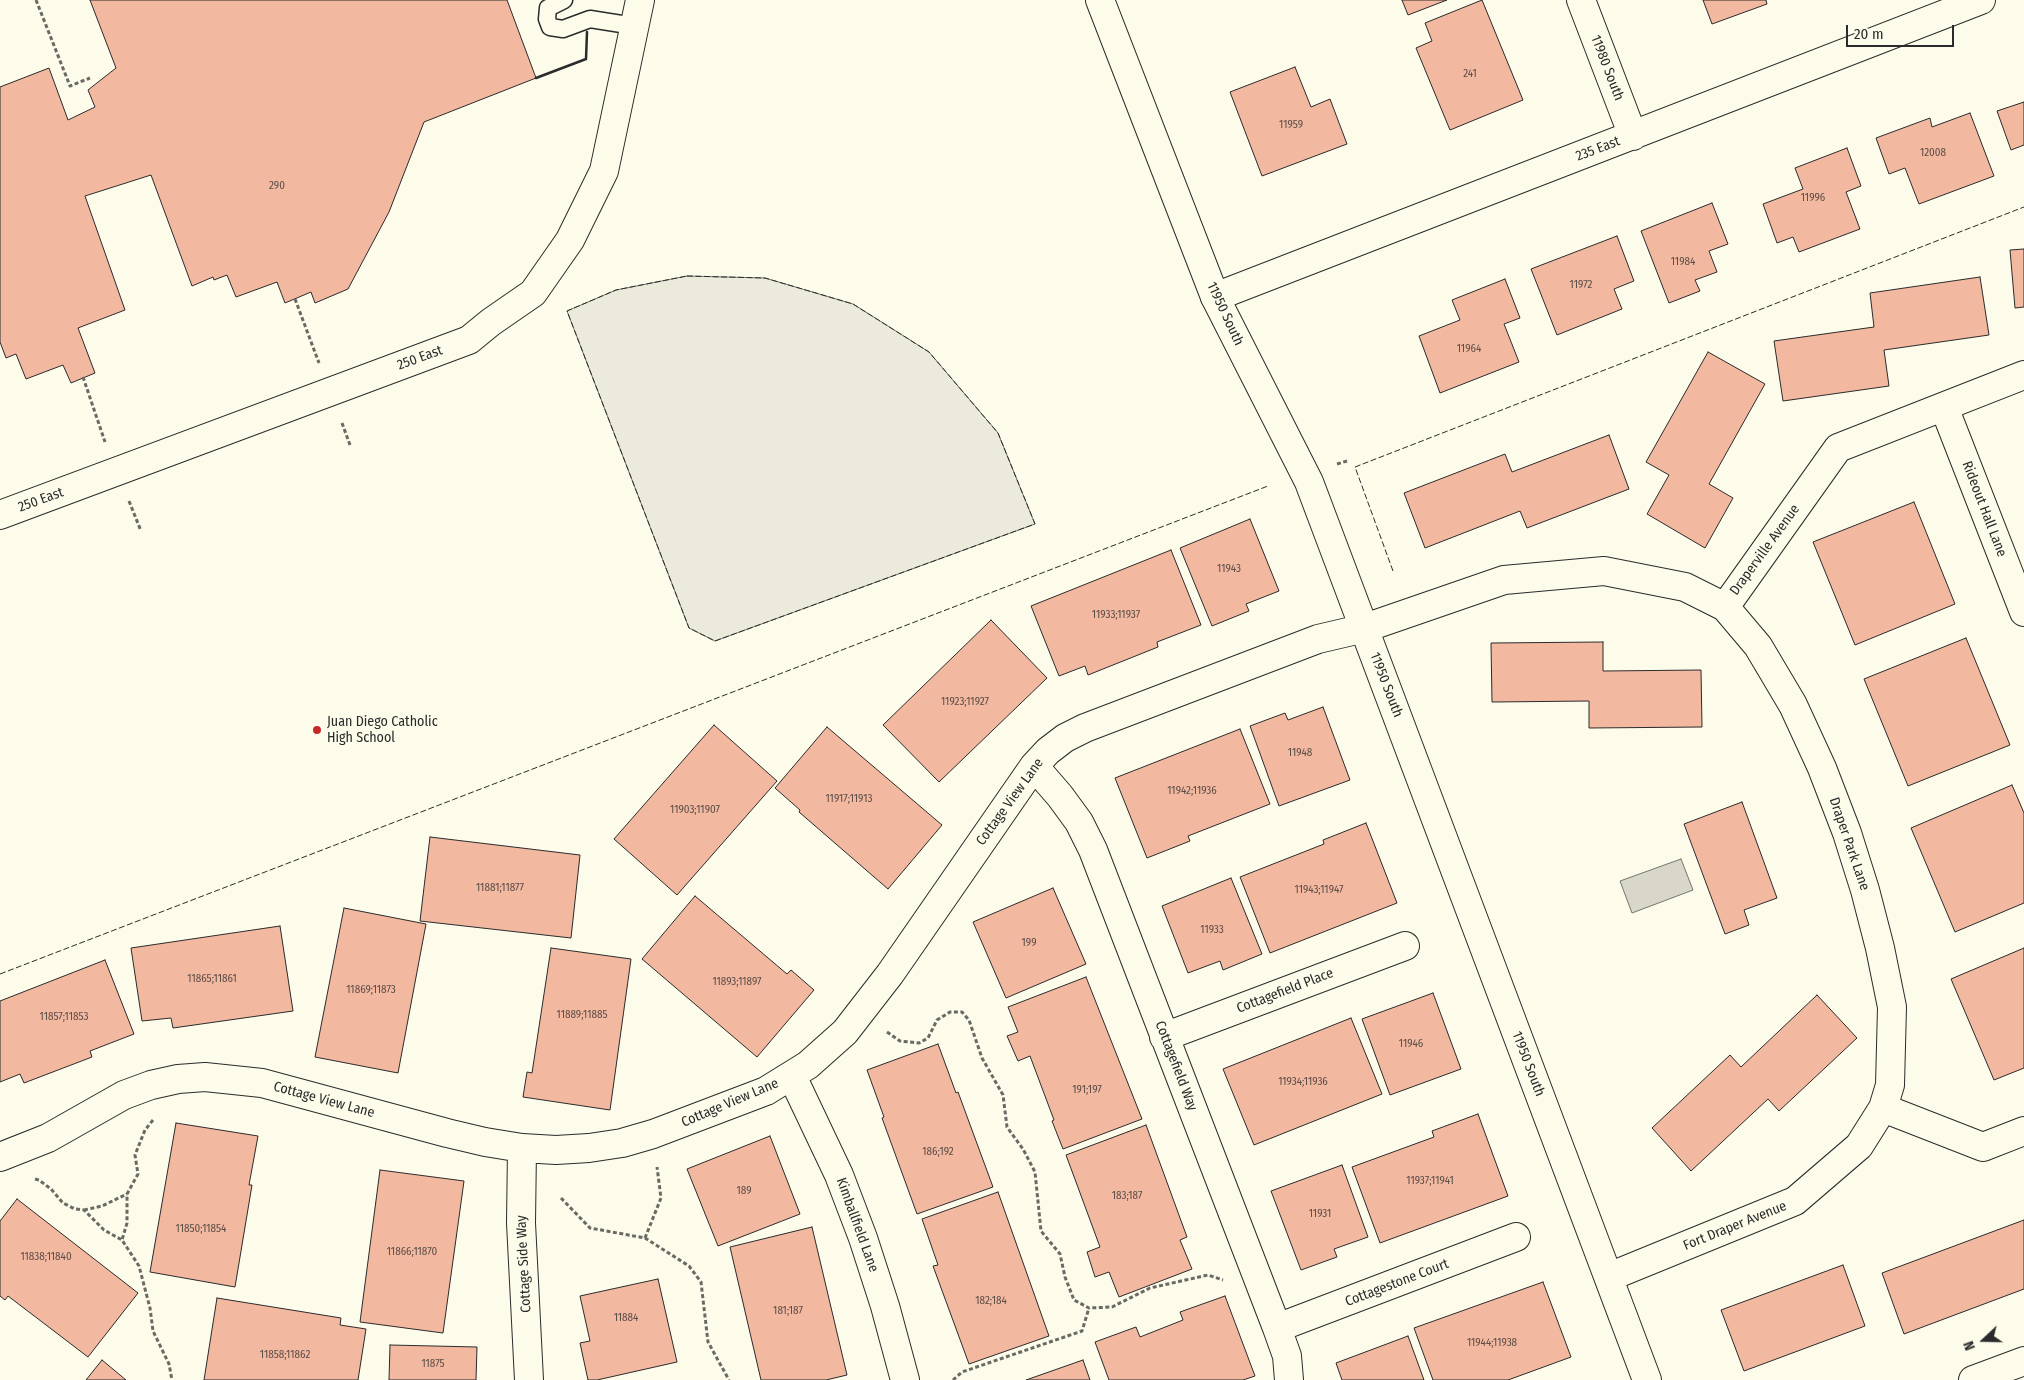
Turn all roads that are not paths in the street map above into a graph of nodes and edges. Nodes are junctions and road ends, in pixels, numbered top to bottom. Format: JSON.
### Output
{"nodes":[{"id":1,"x":564,"y":0,"type":"edge"},
{"id":2,"x":640,"y":0,"type":"edge"},
{"id":3,"x":1100,"y":0,"type":"edge"},
{"id":4,"x":1581,"y":0,"type":"edge"},
{"id":5,"x":1981,"y":0,"type":"edge"},
{"id":6,"x":634,"y":26,"type":"junction"},
{"id":7,"x":1632,"y":136,"type":"junction"},
{"id":8,"x":1215,"y":297,"type":"junction"},
{"id":9,"x":2024,"y":375,"type":"edge"},
{"id":10,"x":1944,"y":407,"type":"junction"},
{"id":11,"x":0,"y":515,"type":"edge"},
{"id":12,"x":1725,"y":607,"type":"junction"},
{"id":13,"x":2024,"y":612,"type":"edge"},
{"id":14,"x":1364,"y":628,"type":"junction"},
{"id":15,"x":1034,"y":766,"type":"junction"},
{"id":16,"x":1405,"y":946,"type":"dead end"},
{"id":17,"x":1164,"y":1037,"type":"junction"},
{"id":18,"x":792,"y":1076,"type":"junction"},
{"id":19,"x":1883,"y":1108,"type":"junction"},
{"id":20,"x":2024,"y":1131,"type":"edge"},
{"id":21,"x":522,"y":1148,"type":"junction"},
{"id":22,"x":0,"y":1157,"type":"edge"},
{"id":23,"x":1516,"y":1237,"type":"dead end"},
{"id":24,"x":1609,"y":1277,"type":"junction"},
{"id":25,"x":1278,"y":1328,"type":"junction"},
{"id":26,"x":2024,"y":1360,"type":"edge"},
{"id":27,"x":529,"y":1380,"type":"edge"},
{"id":28,"x":905,"y":1380,"type":"edge"},
{"id":29,"x":1288,"y":1380,"type":"edge"},
{"id":30,"x":1647,"y":1380,"type":"edge"},
{"id":31,"x":1973,"y":1380,"type":"edge"}],
"edges":[{"from":1,"to":6,"type":"lane"},
{"from":2,"to":6,"type":"street","name":"250 East"},
{"from":3,"to":8,"type":"street","name":"11950 South"},
{"from":4,"to":7,"type":"street","name":"11980 South"},
{"from":5,"to":7,"type":"street","name":"235 East"},
{"from":6,"to":11,"type":"street","name":"250 East"},
{"from":7,"to":8,"type":"street","name":"235 East"},
{"from":8,"to":14,"type":"street","name":"11950 South"},
{"from":9,"to":10,"type":"street","name":"Draperville Avenue"},
{"from":10,"to":12,"type":"street","name":"Draperville Avenue"},
{"from":10,"to":13,"type":"street","name":"Rideout Hall Lane"},
{"from":12,"to":14,"type":"street","name":"Draperville Avenue"},
{"from":12,"to":19,"type":"street","name":"Draper Park Lane"},
{"from":14,"to":15,"type":"street","name":"Cottage View Lane"},
{"from":14,"to":24,"type":"street","name":"11950 South"},
{"from":15,"to":17,"type":"street","name":"Cottagefield Way"},
{"from":15,"to":18,"type":"street","name":"Cottage View Lane"},
{"from":16,"to":17,"type":"street","name":"Cottagefield Place"},
{"from":17,"to":25,"type":"street","name":"Cottagefield Way"},
{"from":18,"to":21,"type":"street","name":"Cottage View Lane"},
{"from":18,"to":28,"type":"street","name":"Kimballfield Lane"},
{"from":19,"to":20,"type":"street"},
{"from":19,"to":24,"type":"street","name":"Fort Draper Avenue"},
{"from":21,"to":22,"type":"street","name":"Cottage View Lane"},
{"from":21,"to":27,"type":"street","name":"Cottage Side Way"},
{"from":23,"to":25,"type":"street","name":"Cottagestone Court"},
{"from":24,"to":30,"type":"street","name":"11950 South"},
{"from":25,"to":29,"type":"street","name":"Cottagefield Way"},
{"from":26,"to":31,"type":"street"}]}
